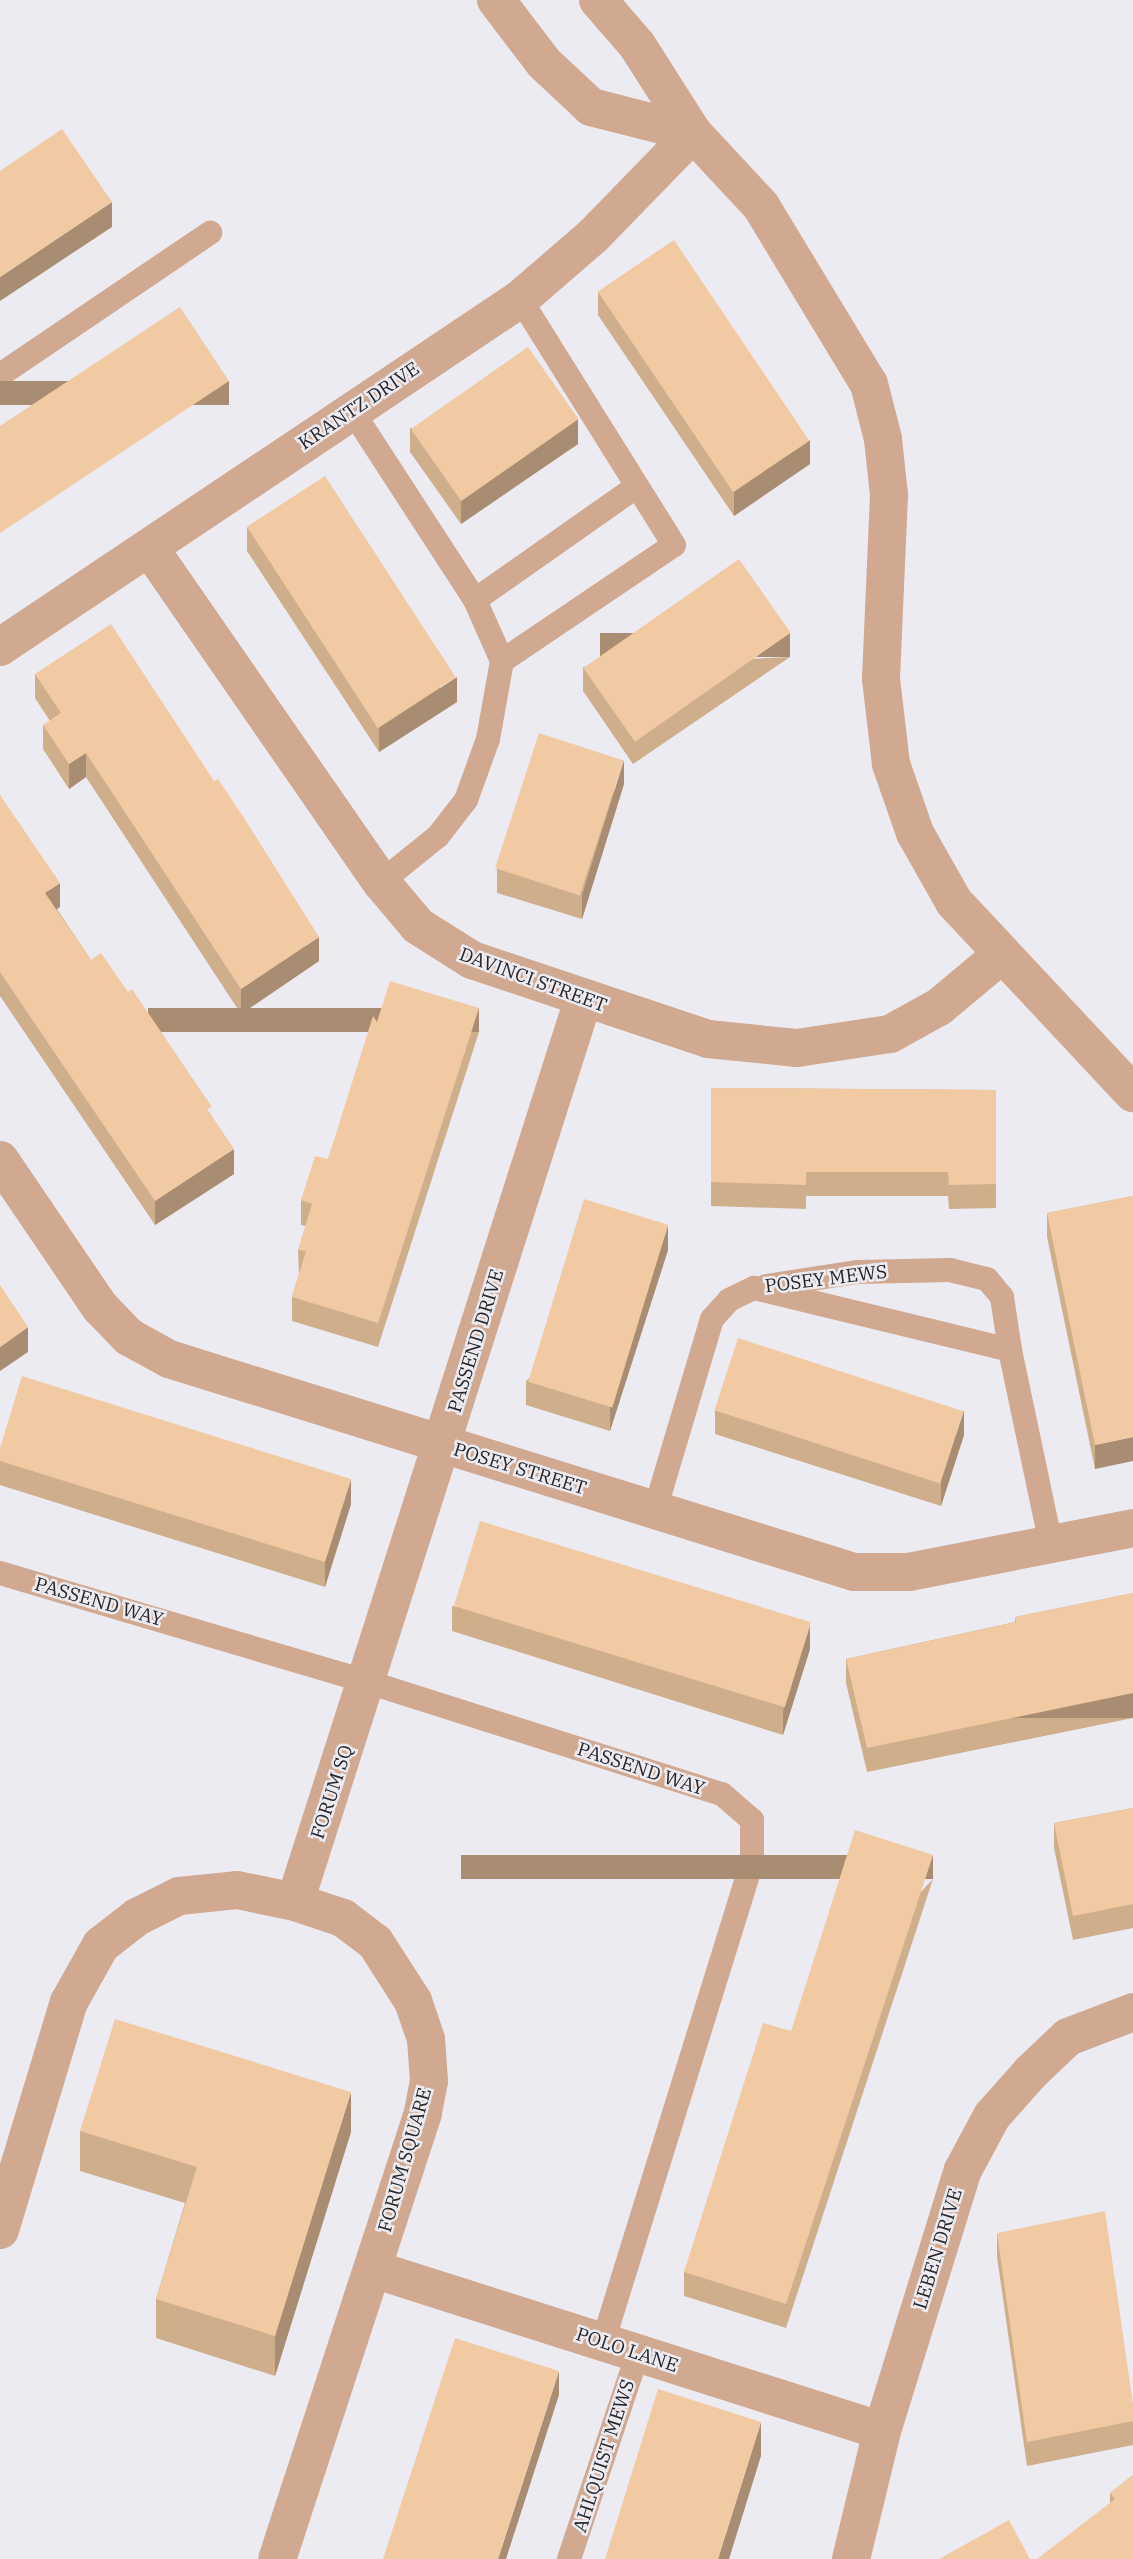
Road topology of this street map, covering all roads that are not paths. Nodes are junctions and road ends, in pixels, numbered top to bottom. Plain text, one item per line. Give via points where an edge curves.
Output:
1 (496, 0) edge
2 (598, 0) edge
3 (693, 133) junction
4 (210, 233) dead end
5 (520, 299) junction
6 (0, 375) edge
7 (351, 409) junction
8 (636, 487) junction
9 (151, 550) junction
10 (475, 600) junction
11 (0, 648) edge
12 (502, 661) junction
13 (381, 882) junction
14 (1000, 956) junction
15 (583, 1000) junction
16 (1133, 1093) edge
17 (0, 1160) edge
18 (754, 1288) junction
19 (1010, 1350) junction
20 (444, 1446) junction
21 (655, 1510) junction
22 (1133, 1528) edge
23 (1051, 1544) junction
24 (0, 1573) edge
25 (368, 1682) junction
26 (295, 1902) junction
27 (1132, 2016) edge
28 (12, 2149) edge
29 (0, 2230) edge
30 (373, 2269) junction
31 (621, 2348) junction
32 (882, 2431) junction
33 (277, 2559) edge
34 (569, 2559) edge
35 (851, 2559) edge

1 - 3 street via 544,63 591,107
2 - 3 street via 637,45
3 - 5 street, KRANTZ DRIVE via 593,236
3 - 14 street via 761,206 869,384 883,439 889,495 881,679 891,764 915,832 954,902
4 - 6 lane
5 - 7 street, KRANTZ DRIVE
5 - 8 lane
7 - 9 street, KRANTZ DRIVE
7 - 10 lane
8 - 10 lane
8 - 12 lane via 674,545
9 - 11 street, KRANTZ DRIVE
9 - 13 street, DAVINCI STREET
10 - 12 lane
12 - 13 lane via 488,739 466,800 438,836
13 - 15 street, DAVINCI STREET via 418,926 440,944
14 - 15 street, DAVINCI STREET via 939,1007 890,1034 797,1048 708,1039
14 - 16 street
15 - 20 street, PASSEND DRIVE
17 - 20 street, POSEY STREET via 100,1307 129,1337 169,1359
18 - 19 lane, POSEY MEWS
18 - 19 lane, POSEY MEWS via 858,1272 950,1270 987,1279 1002,1297
18 - 21 lane, POSEY MEWS via 729,1300 712,1319
19 - 23 lane, POSEY MEWS
20 - 21 street, POSEY STREET
20 - 25 street, PASSEND DRIVE
21 - 23 street, POSEY STREET via 854,1572 909,1572
22 - 23 street, POSEY STREET
24 - 25 lane, PASSEND WAY
25 - 26 street, FORUM SQ
25 - 31 lane, PASSEND WAY via 722,1794 752,1819 752,1862
26 - 28 street, FORUM SQUARE via 237,1890 179,1896 137,1917 101,1945 69,2002
26 - 30 street, FORUM SQUARE via 344,1918 374,1942 413,2001 426,2039 429,2081 423,2113
27 - 32 street, LEBEN DRIVE via 1069,2037 992,2116 963,2170
28 - 29 street, FORUM SQUARE
30 - 31 street, POLO LANE
30 - 33 street, FORUM SQUARE
31 - 32 street, POLO LANE
31 - 34 lane, AHLQUIST MEWS
32 - 35 street, LEBEN DRIVE

